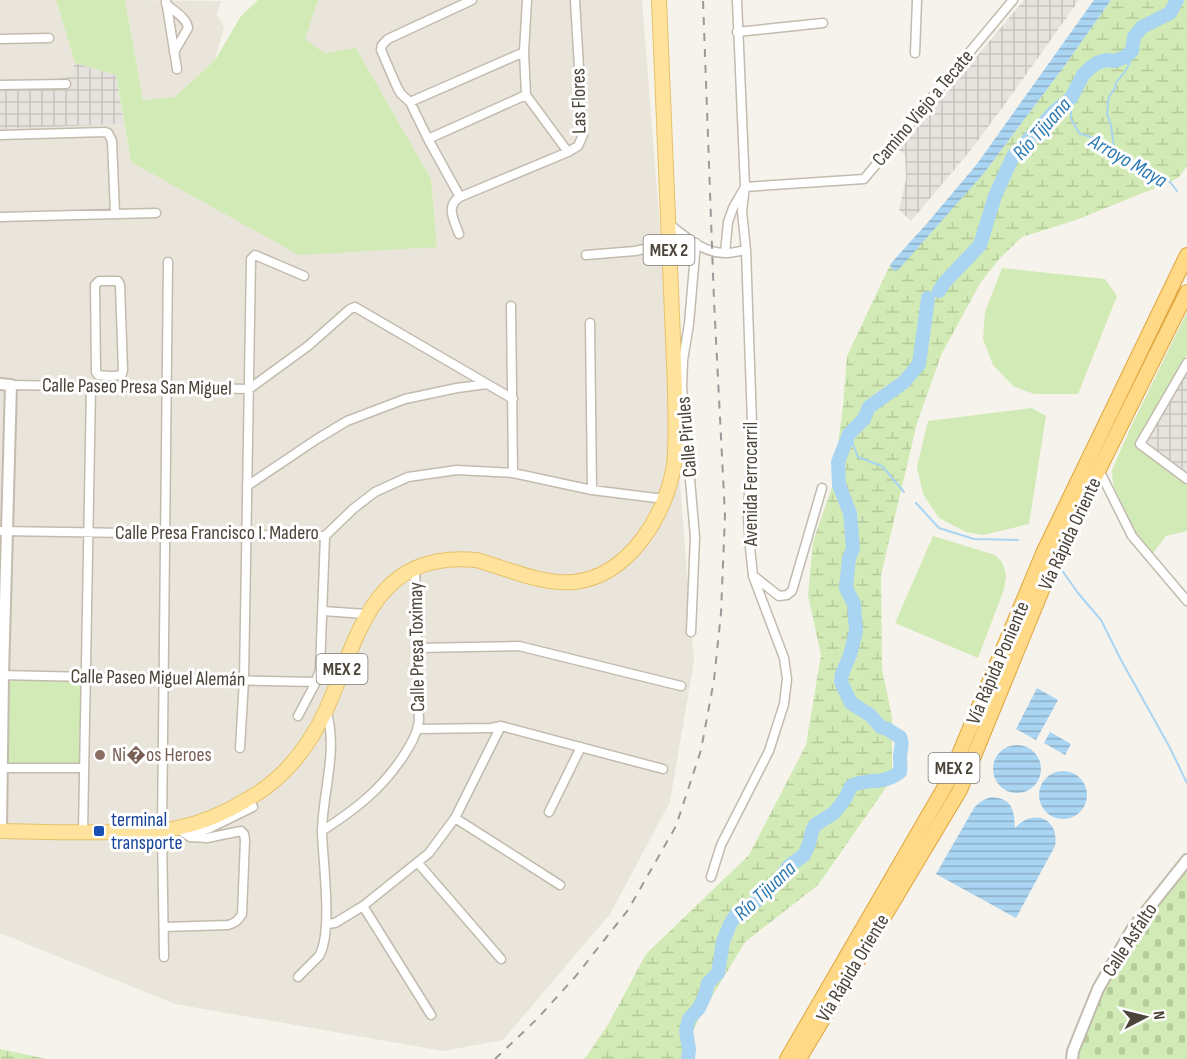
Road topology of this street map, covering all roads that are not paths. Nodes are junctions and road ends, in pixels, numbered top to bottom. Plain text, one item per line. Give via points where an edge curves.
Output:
1 (472, 0) edge
2 (527, 0) edge
3 (575, 0) edge
4 (659, 0) edge
5 (736, 0) edge
6 (916, 0) edge
7 (1013, 0) edge
8 (166, 2) edge
9 (823, 23) dead end
10 (737, 32) junction
11 (50, 38) dead end
12 (0, 39) edge
13 (174, 52) junction
14 (524, 52) junction
15 (915, 53) dead end
16 (177, 69) dead end
17 (66, 84) dead end
18 (0, 85) edge
19 (526, 94) junction
20 (410, 102) junction
21 (0, 135) edge
22 (428, 139) junction
23 (568, 152) junction
24 (745, 187) junction
25 (460, 196) junction
26 (115, 213) junction
27 (156, 213) dead end
28 (0, 217) edge
29 (669, 224) junction
30 (459, 234) dead end
31 (696, 243) junction
32 (669, 244) junction
33 (746, 250) junction
34 (725, 253) junction
35 (586, 255) dead end
36 (1187, 255) edge
37 (168, 262) dead end
38 (304, 276) dead end
39 (1187, 292) edge
40 (511, 306) dead end
41 (590, 323) dead end
42 (1187, 363) edge
43 (109, 375) junction
44 (488, 384) junction
45 (5, 385) edge
46 (91, 387) junction
47 (109, 387) junction
48 (166, 387) junction
49 (679, 387) junction
50 (249, 389) junction
51 (513, 399) junction
52 (1099, 470) junction
53 (513, 473) junction
54 (1187, 479) edge
55 (247, 486) junction
56 (822, 488) dead end
57 (592, 490) junction
58 (664, 499) junction
59 (3, 531) edge
60 (88, 532) junction
61 (165, 534) junction
62 (247, 535) junction
63 (325, 536) junction
64 (415, 568) junction
65 (753, 576) junction
66 (1187, 601) edge
67 (323, 611) junction
68 (366, 614) junction
69 (691, 632) dead end
70 (417, 648) junction
71 (1, 675) edge
72 (86, 677) junction
73 (163, 679) junction
74 (244, 680) junction
75 (316, 682) junction
76 (681, 686) dead end
77 (326, 709) junction
78 (298, 716) dead end
79 (501, 726) junction
80 (417, 729) junction
81 (581, 747) junction
82 (240, 748) dead end
83 (1, 768) edge
84 (84, 768) junction
85 (663, 769) dead end
86 (549, 812) dead end
87 (455, 818) junction
88 (1, 831) edge
89 (162, 831) junction
90 (322, 831) junction
91 (83, 832) junction
92 (182, 832) junction
93 (1187, 860) edge
94 (418, 863) junction
95 (711, 877) dead end
96 (560, 885) dead end
97 (363, 906) junction
98 (327, 924) junction
99 (164, 927) junction
100 (164, 957) dead end
101 (501, 959) dead end
102 (298, 977) dead end
103 (431, 1015) dead end
104 (787, 1059) edge
105 (799, 1059) edge
106 (1072, 1059) edge

1 - 20 street via 382,45 397,87
2 - 14 street
3 - 23 street, Las Flores via 583,135 578,146
4 - 29 main road, MEX 2
5 - 10 street, Avenida Ferrocarril
6 - 15 street
7 - 24 street, Camino Viejo a Tecate via 864,179
8 - 13 street
8 - 13 street via 188,25
9 - 10 street
10 - 24 street, Avenida Ferrocarril
11 - 12 street
13 - 16 street
14 - 19 street
14 - 20 street
17 - 18 street
19 - 22 street
19 - 23 street
20 - 22 street
21 - 26 street via 108,133 112,141
22 - 25 street
23 - 25 street, Las Flores
24 - 33 street, Avenida Ferrocarril via 742,211
24 - 34 street via 728,222
25 - 30 street via 452,206
26 - 27 street
26 - 28 street
29 - 31 street
29 - 32 main road, MEX 2
31 - 34 street via 712,252
31 - 49 street, Calle Pirules
32 - 35 street
32 - 49 main road, MEX 2
33 - 34 street
33 - 65 street, Avenida Ferrocarril via 752,423 748,516
36 - 104 highway, Vía Rápida Poniente / MEX 2 via 1044,551 947,783
37 - 48 street
38 - 50 street via 255,255 251,259
39 - 52 highway, Vía Rápida Oriente / MEX 2
40 - 51 street
41 - 57 street
42 - 54 street via 1140,444
43 - 43 street via 120,375 123,370 120,283 99,281 95,285 95,367 98,375
43 - 47 street
44 - 50 street, Calle Paseo Presa San Miguel via 355,307
44 - 51 street
44 - 55 street via 405,399 347,421
45 - 46 street, Calle Paseo Presa San Miguel
45 - 59 street
46 - 47 street, Calle Paseo Presa San Miguel
46 - 60 street
47 - 48 street, Calle Paseo Presa San Miguel
48 - 50 street, Calle Paseo Presa San Miguel
48 - 61 street
49 - 58 main road, MEX 2 via 675,451
49 - 69 street, Calle Pirules via 695,537
50 - 55 street
51 - 53 street
52 - 66 street via 1132,536
52 - 105 highway, Vía Rápida Oriente / MEX 2 via 1056,556 960,790
53 - 57 street, Calle Presa Francisco I. Madero
53 - 63 street, Calle Presa Francisco I. Madero via 457,470 408,477 375,492
55 - 62 street
56 - 65 street via 792,591 779,596
57 - 58 street, Calle Presa Francisco I. Madero
58 - 64 main road, MEX 2 via 633,549 594,578 552,581 466,559
59 - 60 street, Calle Presa Francisco I. Madero
59 - 71 street
60 - 61 street, Calle Presa Francisco I. Madero
60 - 72 street
61 - 62 street, Calle Presa Francisco I. Madero
61 - 73 street
62 - 63 street, Calle Presa Francisco I. Madero
62 - 74 street
63 - 67 street
64 - 68 main road, MEX 2 via 388,587
64 - 70 street, Calle Presa Toximay
65 - 95 street, Avenida Ferrocarril via 784,658 784,704 770,751 721,844
67 - 68 street
67 - 75 street
68 - 77 main road, MEX 2
70 - 76 street via 519,645
70 - 80 street, Calle Presa Toximay
71 - 72 street, Calle Paseo Miguel Alemán
71 - 83 street
72 - 73 street, Calle Paseo Miguel Alemán
72 - 84 street
73 - 74 street, Calle Paseo Miguel Alemán
73 - 89 street
74 - 75 street, Calle Paseo Miguel Alemán
74 - 82 street
75 - 78 street
77 - 90 street via 332,740
77 - 92 main road, MEX 2 via 308,743 267,787
79 - 80 street
79 - 81 street
79 - 87 street
80 - 90 street, Calle Presa Toximay via 380,787
81 - 85 street
81 - 86 street
83 - 84 street
83 - 88 street
84 - 91 street
87 - 94 street
87 - 96 street
88 - 91 main road, MEX 2
89 - 91 main road, MEX 2
89 - 92 main road, MEX 2
89 - 99 street
90 - 98 street
92 - 99 street via 207,838 241,831 244,834 242,915 228,925
93 - 106 street, Calle Asfalto via 1133,928 1098,988
94 - 97 street
94 - 101 street
97 - 98 street
97 - 103 street
98 - 102 street via 320,957
99 - 100 street

